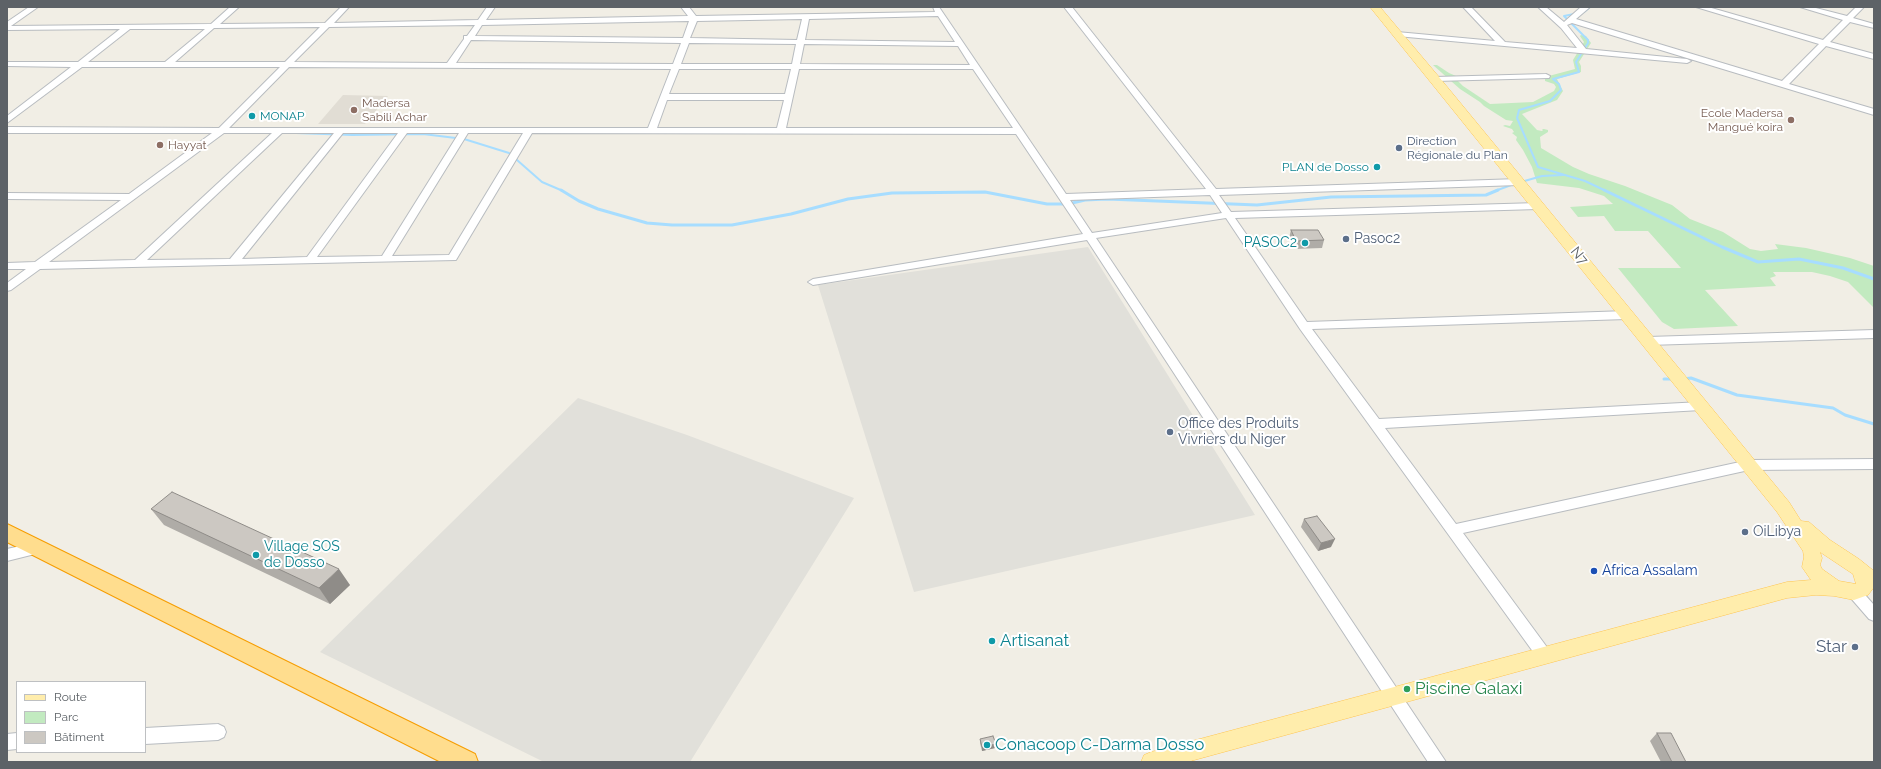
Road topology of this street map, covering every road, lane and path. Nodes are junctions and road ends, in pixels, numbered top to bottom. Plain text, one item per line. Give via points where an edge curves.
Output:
1 (34, 7) edge
2 (235, 7) edge
3 (345, 7) edge
4 (491, 7) edge
5 (685, 7) edge
6 (1068, 7) edge
7 (1375, 7) edge
8 (1467, 7) edge
9 (1542, 7) edge
10 (1586, 7) edge
11 (1700, 7) edge
12 (1804, 7) edge
13 (1860, 7) edge
14 (938, 11) edge
15 (806, 17) junction
16 (694, 18) junction
17 (1848, 19) junction
18 (1571, 20) junction
19 (479, 22) junction
20 (327, 25) junction
21 (7, 26) edge
22 (212, 26) junction
23 (1564, 26) junction
24 (1874, 26) edge
25 (128, 27) junction
26 (1397, 34) junction
27 (467, 38) junction
28 (686, 41) junction
29 (800, 42) junction
30 (1824, 43) junction
31 (961, 44) junction
32 (1503, 44) junction
33 (1583, 51) junction
34 (1874, 57) edge
35 (79, 63) junction
36 (1712, 63) junction
37 (7, 64) edge
38 (168, 64) junction
39 (288, 64) junction
40 (450, 65) junction
41 (677, 66) junction
42 (795, 66) junction
43 (976, 67) junction
44 (1546, 76) dead end
45 (1435, 79) junction
46 (1783, 84) junction
47 (665, 97) junction
48 (788, 97) junction
49 (1874, 112) edge
50 (7, 120) edge
51 (7, 130) edge
52 (222, 130) junction
53 (279, 131) junction
54 (340, 131) junction
55 (404, 131) junction
56 (465, 131) junction
57 (529, 131) junction
58 (651, 131) junction
59 (781, 131) junction
60 (1020, 131) junction
61 (1519, 182) junction
62 (1212, 191) junction
63 (7, 196) edge
64 (131, 197) junction
65 (1063, 197) junction
66 (1538, 206) junction
67 (1228, 215) junction
68 (1090, 236) junction
69 (386, 259) junction
70 (310, 260) junction
71 (234, 261) junction
72 (138, 263) junction
73 (38, 265) junction
74 (7, 266) edge
75 (813, 282) dead end
76 (7, 288) edge
77 (1627, 315) junction
78 (1304, 326) junction
79 (1874, 334) edge
80 (1648, 341) junction
81 (1701, 406) junction
82 (1376, 424) junction
83 (1874, 464) edge
84 (1749, 465) junction
85 (1782, 507) junction
86 (1454, 530) junction
87 (7, 532) edge
88 (38, 548) junction
89 (7, 555) edge
90 (1842, 558) junction
91 (1812, 562) junction
92 (1865, 586) edge
93 (1834, 588) junction
94 (1787, 590) junction
95 (1874, 615) edge
96 (1544, 655) junction
97 (1395, 695) junction
98 (218, 732) dead end
99 (146, 736) edge
100 (466, 762) edge
101 (1151, 762) edge
102 (1438, 762) edge

1 - 21 street
2 - 22 street
3 - 20 street
4 - 19 street
5 - 16 street
6 - 62 street
7 - 26 main road, N7
8 - 32 street
9 - 23 street
10 - 18 street
11 - 30 street
12 - 17 street
13 - 17 street
14 - 15 street
14 - 31 street
15 - 16 street
15 - 29 street
16 - 19 street
16 - 28 street
17 - 24 street
17 - 30 street
18 - 23 street
18 - 36 street
19 - 20 street
19 - 27 street
20 - 22 street
20 - 39 street
21 - 25 street
22 - 25 street
22 - 38 street
23 - 33 street
25 - 35 street
26 - 32 street
26 - 45 main road, N7
27 - 28 street
27 - 40 street
28 - 29 street
28 - 41 street
29 - 31 street
29 - 42 street
30 - 34 street
30 - 46 street
31 - 43 street
32 - 33 street
33 - 36 street
35 - 37 street
35 - 38 street
35 - 50 street
36 - 46 street
38 - 39 street
39 - 40 street
39 - 52 street
40 - 41 street
41 - 42 street
41 - 47 street
42 - 43 street
42 - 48 street
43 - 60 street
44 - 45 street
45 - 61 main road, N7
46 - 49 street
47 - 48 street
47 - 58 street
48 - 59 street
51 - 52 street
52 - 53 street
52 - 64 street
53 - 54 street
53 - 72 street
54 - 55 street
54 - 71 street
55 - 56 street
55 - 70 street
56 - 57 street
56 - 69 street
57 - 58 street
57 - 69 street via 452,258
58 - 59 street
59 - 60 street
60 - 65 street
61 - 62 street
61 - 66 main road, N7
62 - 65 street
62 - 67 street
63 - 64 street
64 - 73 street
65 - 68 street
66 - 67 street
66 - 77 main road, N7
67 - 68 street
67 - 78 street
68 - 75 street
68 - 97 street
69 - 70 street
70 - 71 street
71 - 72 street
72 - 73 street
73 - 74 street
73 - 76 street
77 - 78 street
77 - 80 main road, N7
78 - 82 street
79 - 80 street
80 - 81 main road, N7
81 - 82 street
81 - 84 main road, N7
82 - 86 street
83 - 84 street
84 - 85 main road, N7
84 - 86 street
85 - 90 main road via 1813,536
85 - 91 main road via 1808,544
86 - 96 street
87 - 88 highway
88 - 89 street
88 - 100 highway
90 - 91 main road via 1822,554
90 - 92 main road
91 - 93 main road via 1816,574
91 - 94 main road via 1806,577
92 - 93 main road
92 - 95 street
93 - 94 main road
94 - 96 main road
96 - 97 main road
97 - 101 main road
97 - 102 street
98 - 99 street

